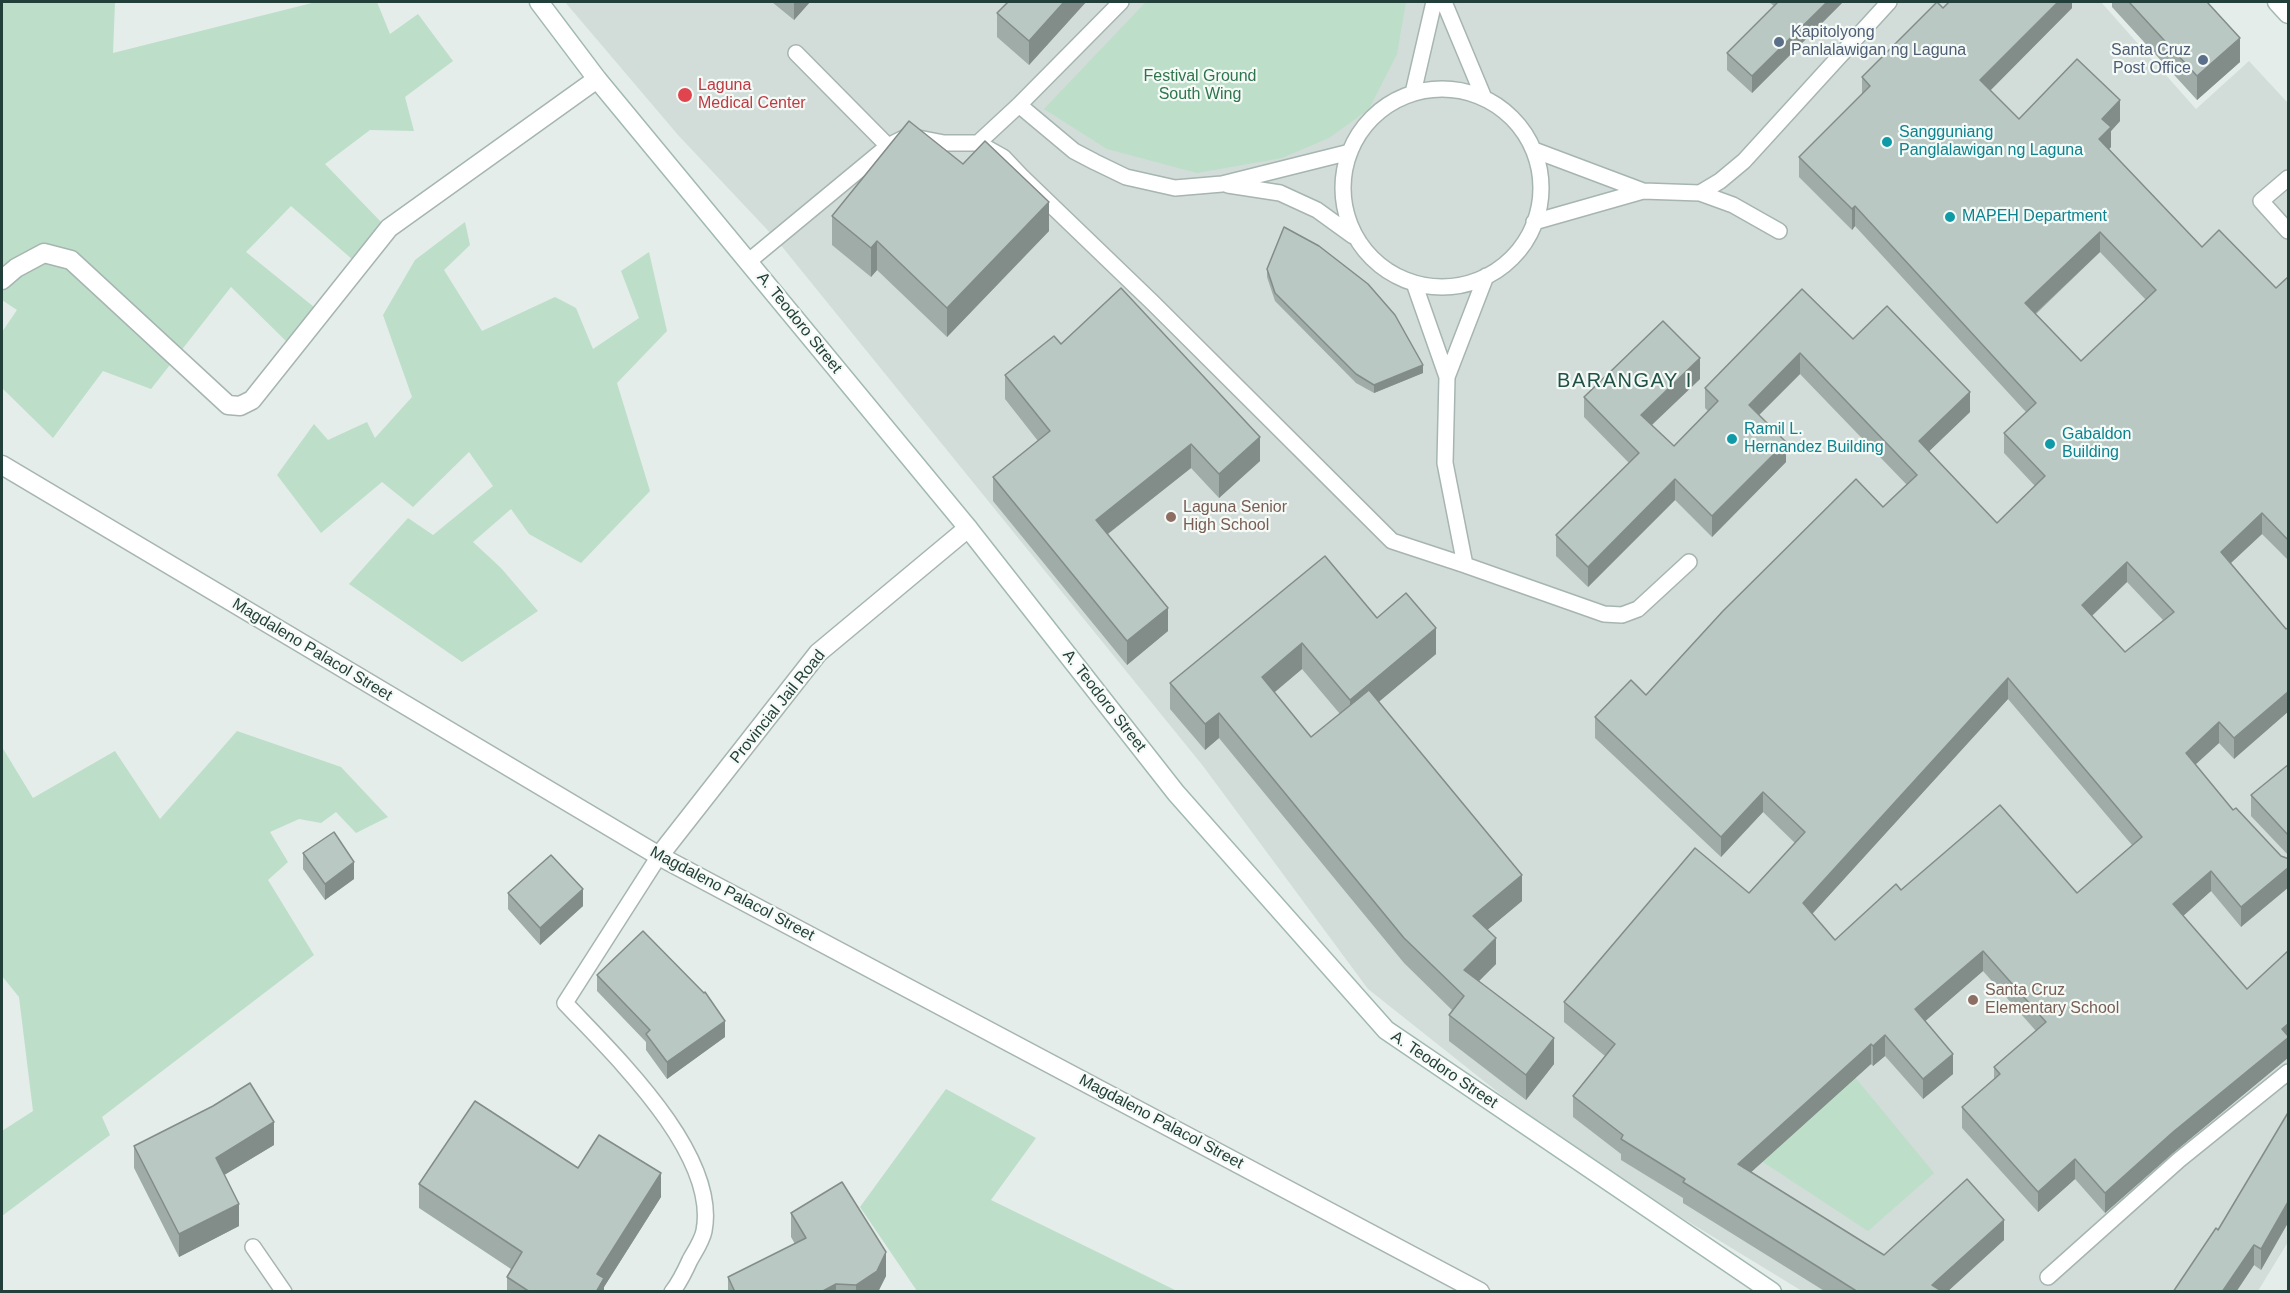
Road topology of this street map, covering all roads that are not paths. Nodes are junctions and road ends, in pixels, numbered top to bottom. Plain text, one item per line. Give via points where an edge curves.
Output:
1 (539, 2) edge
2 (1121, 2) edge
3 (1434, 2) edge
4 (1444, 2) edge
5 (1889, 2) edge
6 (2277, 2) edge
7 (2289, 14) edge
8 (796, 53) dead end
9 (597, 79) junction
10 (1413, 93) junction
11 (1484, 98) junction
12 (1019, 105) junction
13 (978, 143) junction
14 (888, 147) junction
15 (1534, 150) junction
16 (1350, 152) junction
17 (2289, 178) edge
18 (1222, 184) junction
19 (1643, 191) junction
20 (1700, 193) junction
21 (1534, 222) junction
22 (1779, 231) dead end
23 (2289, 231) edge
24 (1356, 238) junction
25 (749, 261) junction
26 (1486, 276) junction
27 (2, 280) edge
28 (1414, 283) junction
29 (1446, 377) junction
30 (2, 465) edge
31 (968, 528) junction
32 (1689, 562) dead end
33 (1465, 565) junction
34 (659, 856) junction
35 (2289, 1072) edge
36 (253, 1247) dead end
37 (2048, 1277) dead end
38 (284, 1292) edge
39 (672, 1292) edge
40 (1480, 1292) edge
41 (1772, 1292) edge

1 - 9 street, A. Teodoro Street
2 - 12 lane
3 - 10 lane
4 - 11 lane
5 - 20 lane via 1744,161
6 - 7 street
8 - 14 lane
9 - 25 street, A. Teodoro Street
9 - 27 street via 389,228 252,400 240,406 228,405 71,260 44,253
10 - 11 lane via 1449,89
10 - 16 lane via 1381,110 1357,136
11 - 15 lane via 1514,120
12 - 13 lane
12 - 18 lane via 1074,151 1126,177 1175,188
13 - 14 lane via 944,143 908,136
13 - 33 lane via 1003,157 1392,541
14 - 25 lane
15 - 19 lane
15 - 21 lane via 1541,186
16 - 18 lane
16 - 24 lane via 1344,169 1344,205
17 - 23 lane via 2261,201
18 - 24 lane via 1280,193 1317,210
19 - 20 lane
19 - 21 lane
20 - 22 lane via 1733,205
21 - 26 lane via 1516,254
24 - 28 lane via 1381,266
25 - 31 street, A. Teodoro Street
26 - 28 lane via 1451,286
26 - 29 lane
28 - 29 lane
29 - 33 lane via 1445,463
30 - 34 street, Magdaleno Palacol Street
31 - 34 street, Provincial Jail Road via 818,653
31 - 41 street, A. Teodoro Street via 1176,793 1386,1030
32 - 33 lane via 1638,609 1622,615 1604,614
34 - 39 lane via 565,1003 636,1078 690,1153 704,1192 704,1232
34 - 40 street, Magdaleno Palacol Street
35 - 37 lane via 2180,1160
36 - 38 lane

